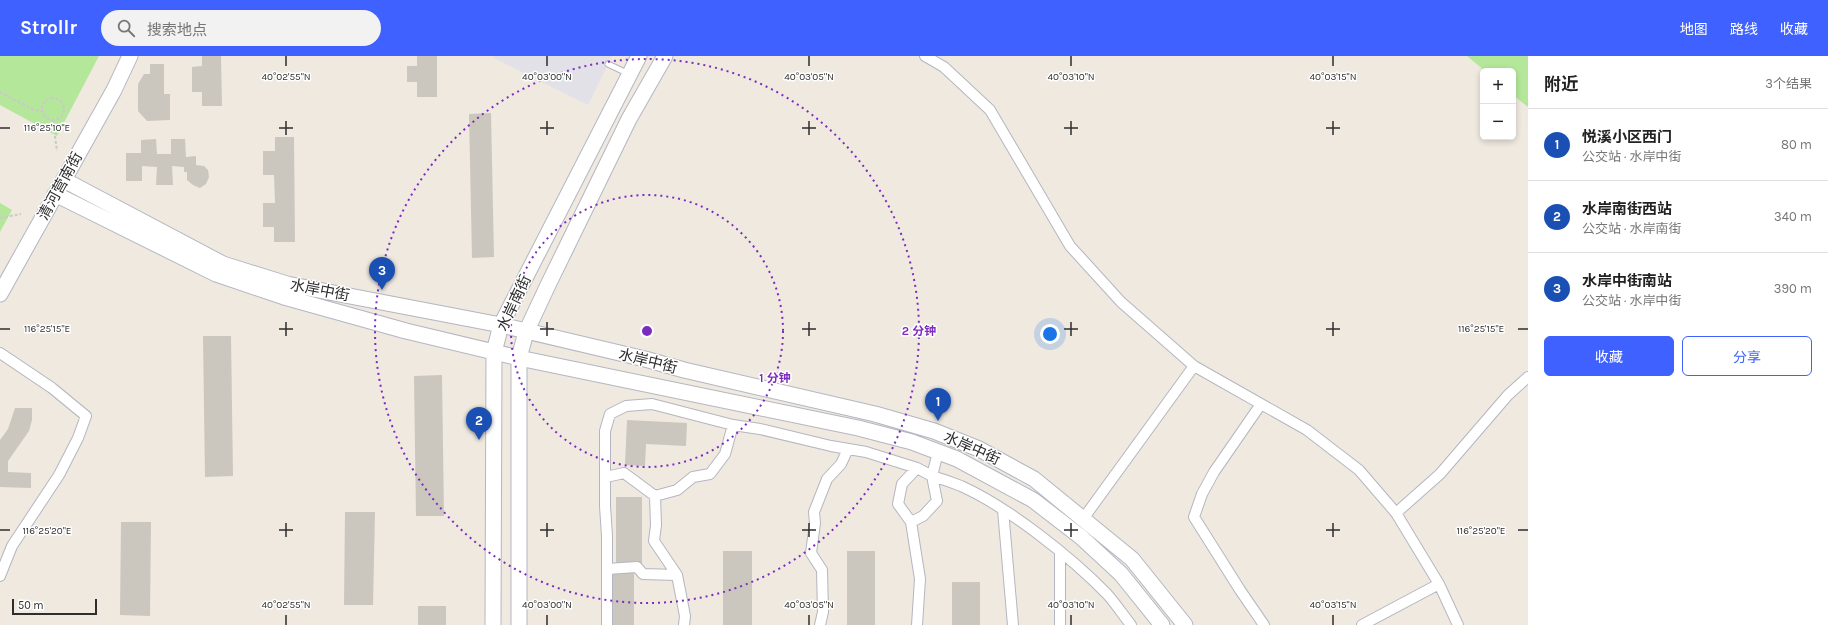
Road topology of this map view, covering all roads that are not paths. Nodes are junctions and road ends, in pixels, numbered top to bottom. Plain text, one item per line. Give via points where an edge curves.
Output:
1 (130, 56) edge
2 (639, 56) edge
3 (665, 56) edge
4 (925, 56) edge
5 (608, 64) dead end
6 (630, 75) junction
7 (64, 180) junction
8 (55, 194) junction
9 (0, 294) edge
10 (501, 325) junction
11 (526, 332) junction
12 (494, 352) junction
13 (0, 353) edge
14 (519, 358) junction
15 (1194, 366) junction
16 (1528, 377) edge
17 (1261, 404) junction
18 (733, 425) junction
19 (848, 449) junction
20 (938, 452) junction
21 (917, 468) junction
22 (932, 476) junction
23 (606, 477) junction
24 (655, 496) junction
25 (1003, 510) junction
26 (1396, 513) junction
27 (1083, 518) junction
28 (911, 522) junction
29 (1060, 552) junction
30 (607, 569) junction
31 (677, 575) junction
32 (0, 576) edge
33 (1439, 584) junction
34 (493, 625) edge
35 (519, 625) edge
36 (607, 625) edge
37 (684, 625) edge
38 (820, 625) edge
39 (917, 625) edge
40 (1013, 625) edge
41 (1060, 625) edge
42 (1131, 625) edge
43 (1162, 625) edge
44 (1185, 625) edge
45 (1264, 625) edge
46 (1362, 625) edge
47 (1458, 625) edge

1 - 7 street, 清河营南街
2 - 6 street, 水岸南街
3 - 11 street, 水岸南街 via 629,119
4 - 15 street via 944,66 990,110 1070,246 1121,302
5 - 6 lane
6 - 10 street, 水岸南街
7 - 8 street, 清河营南街
7 - 10 street, 水岸中街 via 223,264 255,275 287,284
8 - 9 street, 清河营南街
8 - 12 street, 水岸中街 via 216,274 252,287 406,331
10 - 11 street, 水岸中街
10 - 12 street, 水岸南街
11 - 14 street, 水岸南街
11 - 27 street, 水岸中街 via 875,414 934,431 979,449 1034,479
12 - 14 street, 水岸中街
12 - 34 street, 水岸南街
13 - 32 street via 52,388 86,416 59,475 12,546
14 - 20 street, 水岸中街 via 858,428 912,442
14 - 35 street, 水岸南街
15 - 17 street
15 - 27 street
16 - 26 street via 1508,395 1440,474
17 - 26 street via 1307,430 1359,470
17 - 45 street via 1214,472 1202,494 1194,517
18 - 19 street
18 - 23 street via 652,404 626,406 610,414 605,431
18 - 24 street via 725,454 710,474 693,477 677,490
19 - 21 street
19 - 38 street via 841,464 827,479 814,512 811,553 822,570 823,612
20 - 22 street
20 - 43 street, 水岸中街 via 957,459 1033,500 1081,537 1121,574
21 - 22 street
21 - 28 street via 902,484 898,504
22 - 25 street via 961,486
22 - 28 street via 937,501 923,516
23 - 24 street via 624,473
23 - 30 street
24 - 31 street via 654,541
25 - 29 street
25 - 40 street
26 - 33 street
27 - 44 street, 水岸中街 via 1132,558
28 - 39 street via 920,578
29 - 41 street
29 - 42 street via 1107,594
30 - 31 street via 637,567 643,574
30 - 36 street
31 - 37 street
33 - 46 street
33 - 47 street

